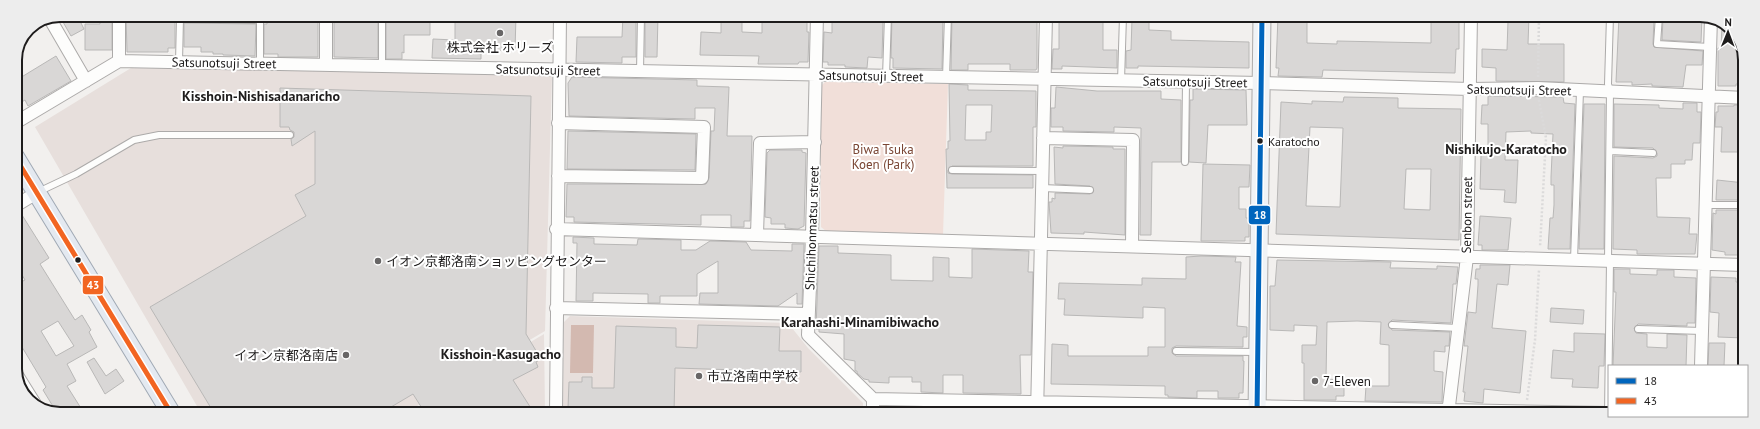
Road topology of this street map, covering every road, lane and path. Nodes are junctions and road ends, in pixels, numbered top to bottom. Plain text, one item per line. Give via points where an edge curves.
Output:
1 (119, 22) edge
2 (180, 22) edge
3 (260, 22) edge
4 (326, 22) edge
5 (382, 22) edge
6 (560, 22) edge
7 (641, 22) edge
8 (817, 22) edge
9 (888, 22) edge
10 (948, 22) edge
11 (1046, 22) edge
12 (1123, 22) edge
13 (1262, 22) edge
14 (1471, 22) edge
15 (1539, 22) edge
16 (1610, 22) edge
17 (1659, 22) edge
18 (52, 23) edge
19 (1711, 24) edge
20 (1710, 47) junction
21 (120, 61) junction
22 (179, 62) junction
23 (260, 63) junction
24 (326, 65) junction
25 (382, 66) junction
26 (560, 70) junction
27 (640, 72) junction
28 (816, 75) junction
29 (886, 77) junction
30 (946, 78) junction
31 (1046, 80) junction
32 (86, 81) junction
33 (1121, 81) junction
34 (1186, 82) junction
35 (1260, 83) junction
36 (1538, 88) junction
37 (1470, 89) junction
38 (1580, 91) junction
39 (1610, 91) junction
40 (1710, 96) junction
41 (1738, 98) edge
42 (22, 120) edge
43 (558, 123) junction
44 (290, 135) dead end
45 (1044, 138) junction
46 (815, 142) junction
47 (1610, 151) junction
48 (1653, 153) dead end
49 (1185, 162) dead end
50 (22, 168) edge
51 (952, 170) dead end
52 (1042, 172) junction
53 (558, 176) junction
54 (1042, 188) junction
55 (1090, 190) dead end
56 (38, 192) junction
57 (22, 202) edge
58 (1705, 205) junction
59 (1738, 206) edge
60 (556, 229) junction
61 (757, 234) junction
62 (812, 236) junction
63 (1041, 243) junction
64 (1132, 246) junction
65 (1259, 249) junction
66 (1467, 257) junction
67 (1539, 259) junction
68 (1574, 260) junction
69 (1609, 261) junction
70 (1704, 264) junction
71 (1738, 265) edge
72 (556, 308) junction
73 (808, 314) junction
74 (1392, 325) dead end
75 (1460, 328) junction
76 (1638, 329) dead end
77 (1702, 331) junction
78 (1176, 351) dead end
79 (1257, 352) junction
80 (1608, 365) edge
81 (1701, 365) edge
82 (873, 399) junction
83 (926, 400) junction
84 (1037, 401) junction
85 (167, 407) edge
86 (556, 407) edge
87 (873, 407) edge
88 (926, 407) edge
89 (1037, 407) edge
90 (1152, 407) edge
91 (1257, 407) edge
92 (1449, 407) edge
93 (1527, 407) edge

1 - 21 street
2 - 22 lane
3 - 23 lane
4 - 24 street
5 - 25 lane
6 - 26 street
7 - 27 lane
8 - 28 street, Shichihonmatsu street
9 - 29 lane
10 - 30 lane
11 - 31 street
12 - 33 lane
13 - 35 street
14 - 37 street, Senbon street
15 - 36 path
16 - 39 lane
17 - 20 lane via 1658,44
18 - 32 street
19 - 20 street
20 - 40 street
21 - 22 street, Satsunotsuji Street
21 - 32 street
22 - 23 street, Satsunotsuji Street
23 - 24 street, Satsunotsuji Street
24 - 25 street, Satsunotsuji Street
25 - 26 street, Satsunotsuji Street
26 - 27 street, Satsunotsuji Street
26 - 43 street
27 - 28 street, Satsunotsuji Street
28 - 29 street, Satsunotsuji Street
28 - 46 street, Shichihonmatsu street
29 - 30 street, Satsunotsuji Street
30 - 31 street, Satsunotsuji Street
31 - 33 street, Satsunotsuji Street
31 - 45 street
32 - 42 street
33 - 34 street, Satsunotsuji Street
34 - 35 street, Satsunotsuji Street
34 - 49 lane
35 - 37 street, Satsunotsuji Street
35 - 65 street
36 - 37 street, Satsunotsuji Street
36 - 38 street, Satsunotsuji Street
36 - 67 path via 1546,138
37 - 66 street, Senbon street
38 - 39 street, Satsunotsuji Street
38 - 68 lane
39 - 40 street, Satsunotsuji Street
39 - 47 lane
40 - 41 street, Satsunotsuji Street
40 - 58 street
43 - 53 street
43 - 53 street via 704,127 702,178
44 - 56 lane via 158,135 134,140 76,174
45 - 52 street
45 - 64 street via 1133,140
46 - 61 street via 760,143
46 - 62 street, Shichihonmatsu street
47 - 48 lane
47 - 69 lane
50 - 56 main road
51 - 52 lane
52 - 54 street
53 - 60 street
54 - 55 lane
54 - 63 street
56 - 57 street
56 - 85 main road
58 - 59 lane
58 - 70 street
60 - 61 street
60 - 72 street
61 - 62 street
62 - 63 street
62 - 73 street, Shichihonmatsu street
63 - 64 street
63 - 84 street
64 - 65 street
65 - 66 street
65 - 79 street
66 - 67 street
66 - 75 street, Senbon street
67 - 68 street
67 - 93 path via 1535,340
68 - 69 street
69 - 70 street
69 - 80 lane
70 - 71 street
70 - 77 street
72 - 73 street
72 - 86 street
73 - 82 street, Shichihonmatsu street via 808,335
74 - 75 lane
75 - 92 street, Senbon street
76 - 77 lane
77 - 81 street
78 - 79 lane
79 - 91 street
82 - 83 street
82 - 87 street
83 - 84 street
83 - 88 lane
84 - 89 street
84 - 90 street

